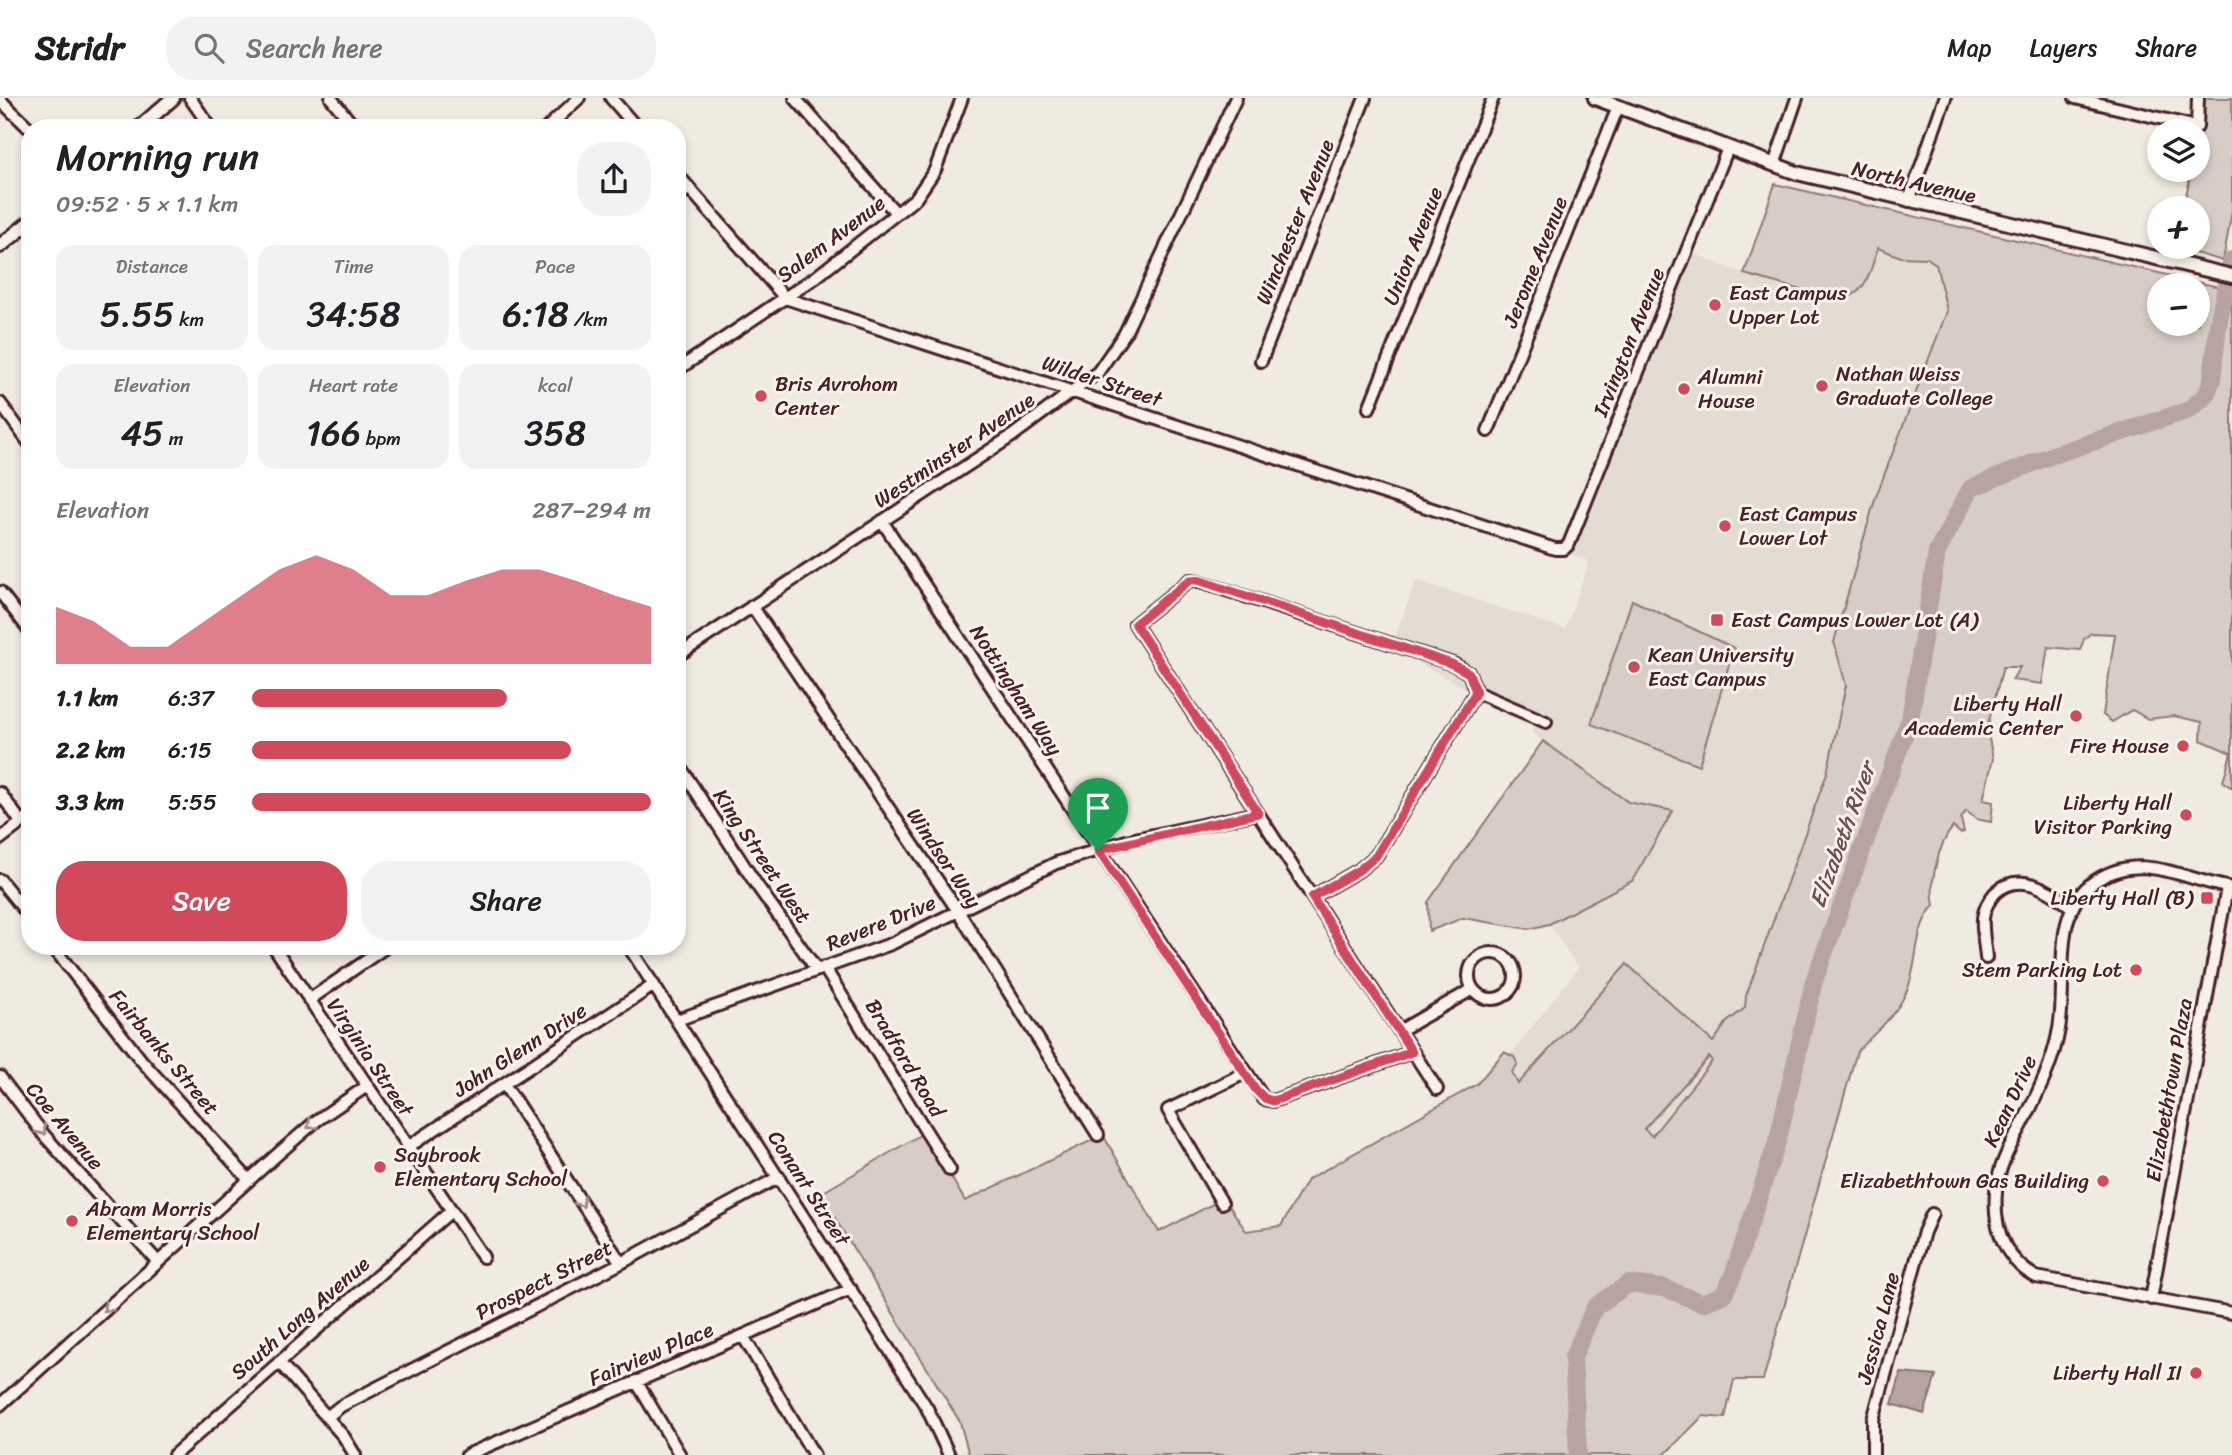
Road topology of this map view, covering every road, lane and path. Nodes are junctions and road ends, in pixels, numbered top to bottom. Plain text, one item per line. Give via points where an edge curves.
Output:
1 (173, 98) edge
2 (190, 98) edge
3 (331, 98) edge
4 (579, 98) edge
5 (611, 98) edge
6 (795, 98) edge
7 (962, 98) edge
8 (1236, 98) edge
9 (1365, 98) edge
10 (1493, 98) edge
11 (1595, 98) edge
12 (1797, 98) edge
13 (1945, 98) edge
14 (2075, 98) edge
15 (2198, 98) edge
16 (0, 100) edge
17 (1618, 107) junction
18 (149, 119) edge
19 (205, 119) edge
20 (348, 119) edge
21 (557, 119) edge
22 (628, 119) edge
23 (21, 120) edge
24 (1728, 148) junction
25 (1774, 165) junction
26 (686, 184) edge
27 (689, 188) junction
28 (686, 190) edge
29 (1909, 201) junction
30 (896, 213) junction
31 (21, 229) edge
32 (0, 246) edge
33 (2232, 276) edge
34 (785, 298) junction
35 (1261, 360) dead end
36 (686, 364) edge
37 (1075, 392) junction
38 (0, 403) edge
39 (1369, 408) dead end
40 (1488, 431) dead end
41 (21, 432) edge
42 (882, 521) junction
43 (1564, 549) joint
44 (0, 592) edge
45 (752, 606) junction
46 (21, 619) edge
47 (686, 650) edge
48 (1476, 692) junction
49 (1546, 722) dead end
50 (686, 776) edge
51 (0, 793) edge
52 (1258, 813) junction
53 (21, 814) edge
54 (21, 823) edge
55 (0, 838) edge
56 (1098, 850) junction
57 (0, 880) edge
58 (2229, 888) edge
59 (1312, 897) junction
60 (2070, 906) junction
61 (21, 907) edge
62 (958, 912) junction
63 (59, 955) edge
64 (279, 955) edge
65 (374, 955) edge
66 (634, 955) edge
67 (1986, 958) dead end
68 (821, 969) junction
69 (654, 985) junction
70 (1473, 989) junction
71 (309, 1000) junction
72 (677, 1020) junction
73 (1399, 1031) junction
74 (1412, 1052) junction
75 (1245, 1073) junction
76 (0, 1077) edge
77 (504, 1084) junction
78 (367, 1086) junction
79 (1437, 1089) dead end
80 (1098, 1135) dead end
81 (408, 1147) junction
82 (950, 1170) dead end
83 (779, 1177) junction
84 (249, 1180) junction
85 (1222, 1203) dead end
86 (451, 1211) junction
87 (1932, 1214) dead end
88 (483, 1257) dead end
89 (158, 1262) junction
90 (621, 1263) junction
91 (851, 1289) junction
92 (2151, 1299) junction
93 (2232, 1313) edge
94 (743, 1336) junction
95 (279, 1362) junction
96 (636, 1381) junction
97 (0, 1405) edge
98 (327, 1417) junction
99 (174, 1455) edge
100 (355, 1455) edge
101 (467, 1455) edge
102 (680, 1455) edge
103 (814, 1455) edge
104 (948, 1455) edge
105 (1873, 1455) edge

1 - 18 main road
2 - 19 street
3 - 20 street
4 - 21 street
5 - 22 street
6 - 30 street
7 - 30 street, Salem Avenue via 935,170 916,198
8 - 37 street, Westminster Avenue via 1125,333 1098,372
9 - 35 street, Winchester Avenue
10 - 39 street, Union Avenue
11 - 17 main road, North Avenue
12 - 25 street
13 - 29 street
14 - 15 street via 2197,127
16 - 23 street
17 - 24 main road, North Avenue
17 - 40 street, Jerome Avenue
24 - 25 main road, North Avenue
24 - 43 street, Irvington Avenue
25 - 29 main road, North Avenue
26 - 27 street
27 - 28 street
27 - 34 street
29 - 33 main road, North Avenue
30 - 34 street, Salem Avenue
31 - 32 main road
34 - 36 street, Salem Avenue
34 - 37 street, Wilder Street
37 - 42 street, Westminster Avenue
37 - 43 street, Wilder Street
38 - 41 street
42 - 45 street, Westminster Avenue
42 - 56 street, Nottingham Way
44 - 46 street
45 - 47 street, Westminster Avenue
45 - 62 street, Windsor Way
48 - 49 street
48 - 52 street via 1469,673 1452,664 1190,580 1135,624
48 - 59 street via 1376,856
50 - 68 street, King Street West via 755,884
51 - 53 street
52 - 56 street, Revere Drive
52 - 59 street
54 - 55 street
56 - 62 street, Revere Drive via 1024,876
56 - 75 street, Nottingham Way
57 - 61 street
58 - 60 street via 2127,865 2094,881
58 - 92 street, Elizabethtown Plaza
59 - 73 street
60 - 67 street via 2024,882 2001,889 1983,916
60 - 92 street, Kean Drive via 2060,1027 2053,1058 2002,1163 1996,1218 2008,1254 2019,1268 2036,1277
62 - 68 street, Revere Drive via 910,936
62 - 80 street, Windsor Way
63 - 84 street, Fairbanks Street via 141,1060
64 - 71 street, Virginia Street
65 - 71 street
66 - 69 street, Conant Street
68 - 72 street, Revere Drive
68 - 82 street, Bradford Road
69 - 72 street, Conant Street
69 - 77 street, John Glenn Drive
70 - 70 street via 1485,998 1506,994 1515,975 1510,962 1499,953 1478,957 1470,969
70 - 73 street
71 - 78 street, Virginia Street
72 - 83 street, Conant Street
73 - 74 street
74 - 75 street, Nottingham Way via 1273,1101 1264,1098
74 - 79 street
75 - 85 street via 1168,1110
76 -> 89 street, Coe Avenue via 44,1135
77 - 81 street, John Glenn Drive
77 -> 90 street
78 - 81 street, Virginia Street
78 -> 84 street via 316,1121
81 - 86 street, Virginia Street
83 - 90 street, Prospect Street
83 - 91 street, Conant Street
84 - 89 street
86 - 88 street, Virginia Street
86 - 95 street, South Long Avenue
87 - 105 street, Jessica Lane via 1873,1420
89 -> 97 street
90 - 98 street, Prospect Street
91 - 94 street, Fairview Place
91 - 104 street, Conant Street via 927,1408
92 - 93 street, Kean Drive
94 - 96 street, Fairview Place
94 - 103 street
95 - 98 street
95 - 99 street, South Long Avenue
96 - 101 street, Fairview Place
96 - 102 street
98 - 100 street

